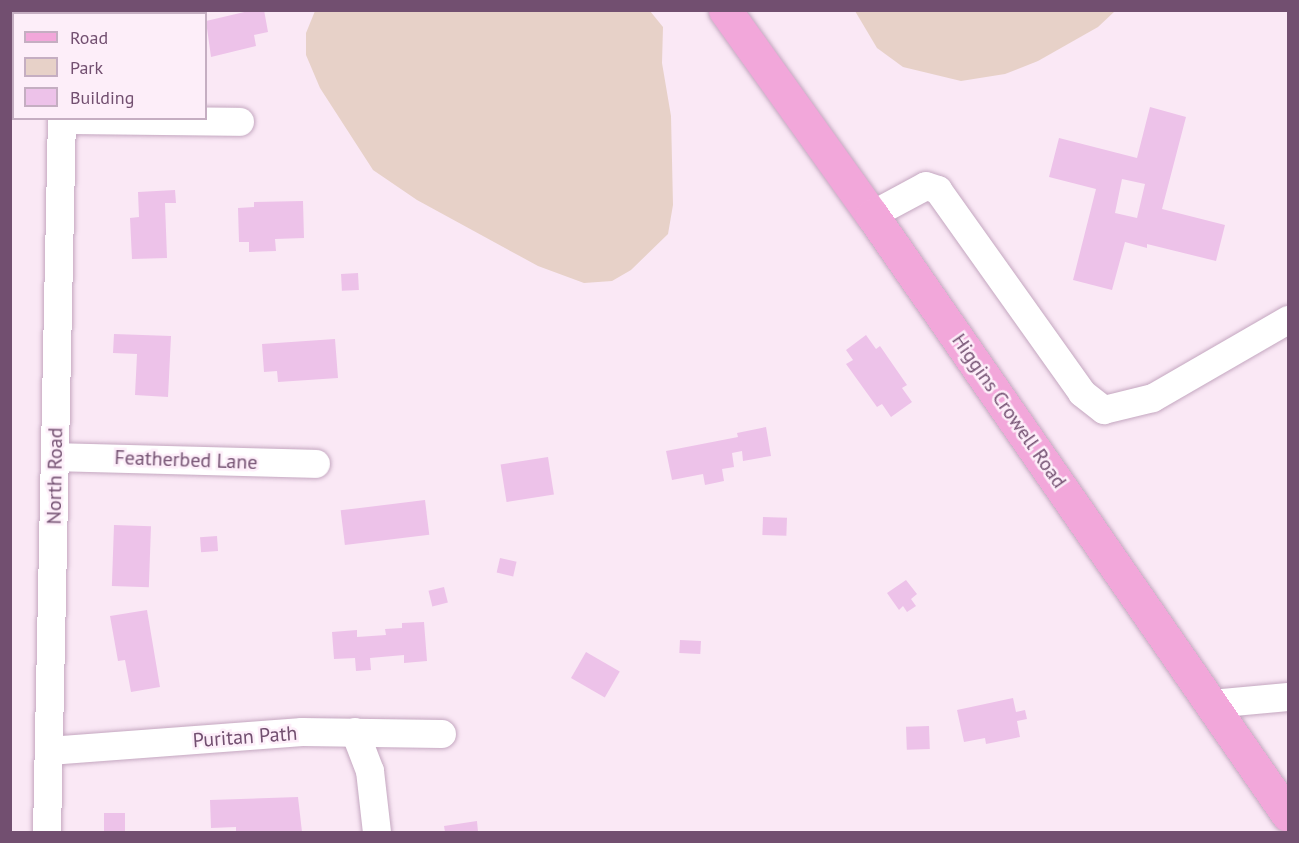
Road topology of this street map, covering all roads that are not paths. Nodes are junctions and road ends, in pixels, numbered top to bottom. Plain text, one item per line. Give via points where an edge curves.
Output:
1 (725, 10) edge
2 (62, 120) edge
3 (121, 120) edge
4 (240, 122) dead end
5 (872, 214) junction
6 (1288, 320) edge
7 (56, 456) junction
8 (316, 464) dead end
9 (1288, 697) edge
10 (1212, 705) junction
11 (355, 732) junction
12 (442, 734) dead end
13 (49, 751) junction
14 (1288, 815) edge
15 (47, 832) edge
16 (377, 832) edge

1 - 5 main road, Higgins Crowell Road
2 - 7 street, North Road
3 - 4 street
5 - 6 street via 926,186 938,190 1082,393 1104,410 1153,398
5 - 10 main road, Higgins Crowell Road
7 - 8 street, Featherbed Lane
7 - 13 street, North Road
9 - 10 street
10 - 14 main road, Higgins Crowell Road
11 - 12 street, Puritan Path
11 - 13 street, Puritan Path via 302,732
11 - 16 street via 370,771
13 - 15 street, North Road

